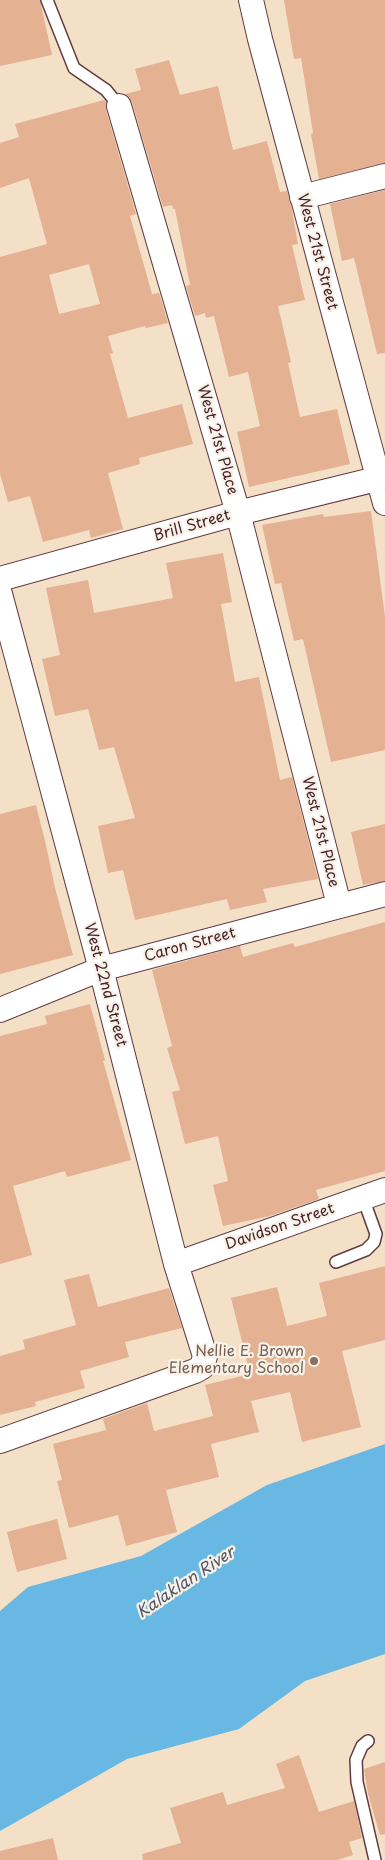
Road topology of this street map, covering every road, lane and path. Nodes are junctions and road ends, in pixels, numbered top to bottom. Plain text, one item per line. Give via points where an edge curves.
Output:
1 (47, 0) edge
2 (251, 0) edge
3 (119, 106) joint
4 (385, 176) edge
5 (302, 197) junction
6 (382, 478) edge
7 (385, 503) edge
8 (238, 513) junction
9 (0, 580) edge
10 (0, 594) edge
11 (385, 894) edge
12 (339, 905) junction
13 (101, 969) junction
14 (0, 1010) edge
15 (374, 1194) edge
16 (336, 1262) dead end
17 (176, 1264) junction
18 (0, 1441) edge
19 (368, 1741) dead end
20 (375, 1860) edge

1 - 3 lane, West 21st Place via 74,68 106,90
2 - 5 street, West 21st Street
3 - 8 street, West 21st Place
4 - 5 street
5 - 6 street, West 21st Street
6 - 7 street, West 21st Street
6 - 8 street, Brill Street
8 - 9 street, Brill Street
8 - 12 street, West 21st Place
10 - 13 street, West 22nd Street
11 - 12 street, Caron Street
12 - 13 street, Caron Street
13 - 14 street, Caron Street
13 - 17 street, West 22nd Street
15 - 16 lane via 374,1242 366,1250
15 - 17 street, Davidson Street
17 - 18 street, West 22nd Street via 205,1356 202,1367
19 - 20 lane via 356,1760 357,1782

